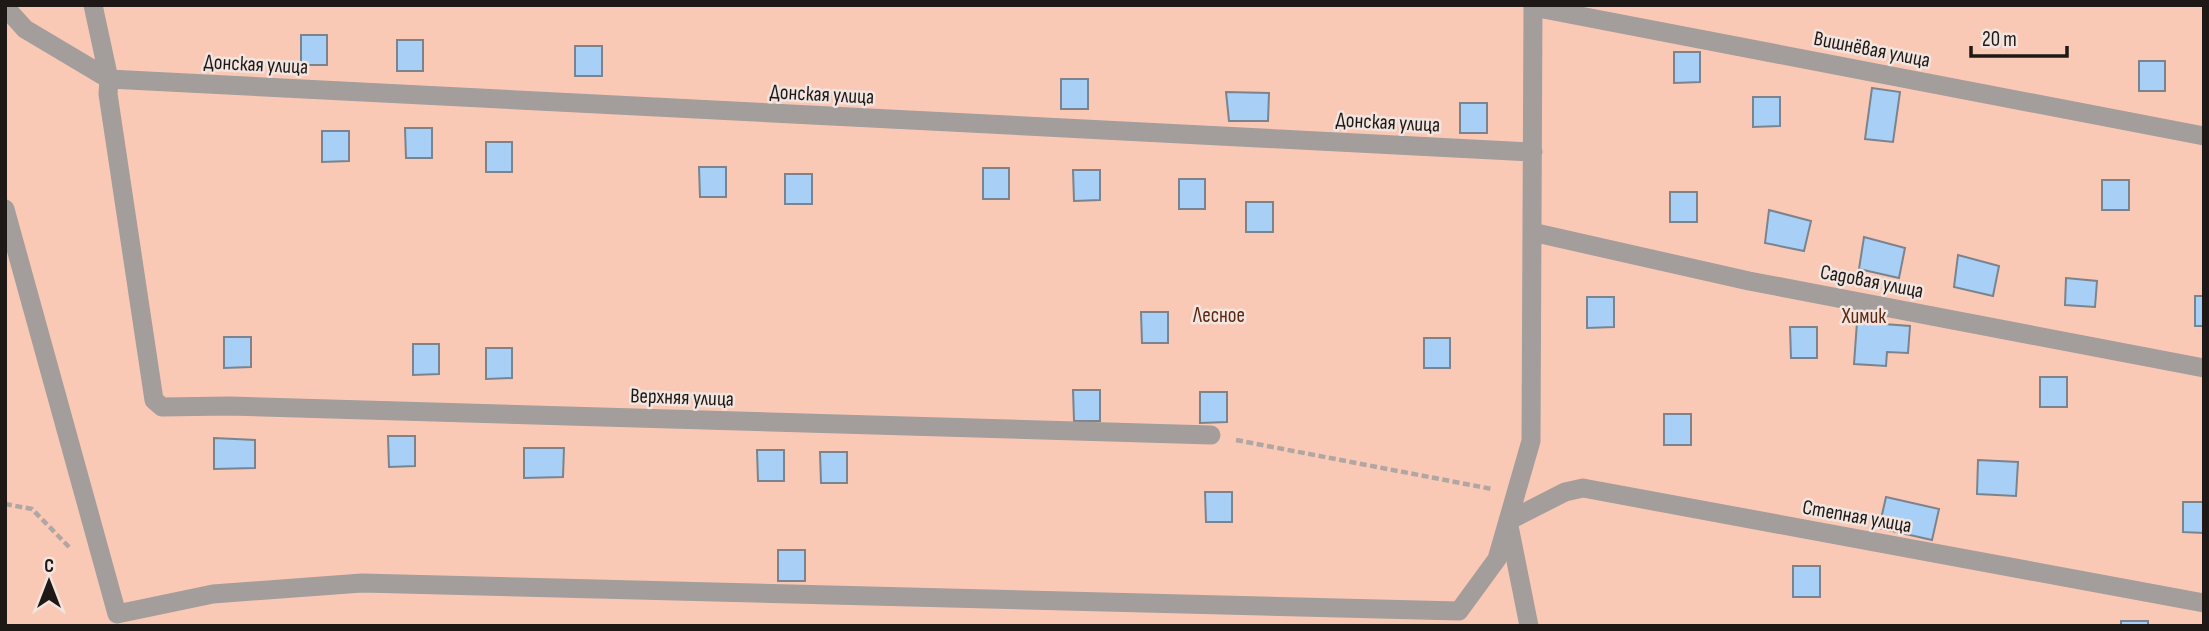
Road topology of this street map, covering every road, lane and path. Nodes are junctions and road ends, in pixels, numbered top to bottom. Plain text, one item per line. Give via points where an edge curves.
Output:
1 (93, 5) edge
2 (1533, 6) edge
3 (5, 7) edge
4 (109, 79) junction
5 (2204, 136) edge
6 (1533, 152) junction
7 (5, 209) edge
8 (1532, 232) junction
9 (2204, 368) edge
10 (1211, 435) joint
11 (1516, 494) junction
12 (5, 503) edge
13 (1508, 521) junction
14 (76, 554) dead end
15 (2204, 603) edge
16 (119, 620) edge
17 (1529, 626) edge

1 - 4 street
2 - 5 street, Вишнёвая улица
2 - 6 street
3 - 4 street via 25,29
4 - 6 street, Донская улица
4 - 10 street, Верхняя улица via 155,400 162,407
6 - 8 street
7 - 16 street
8 - 9 street, Садовая улица via 1749,281
8 - 11 street via 1531,441
10 - 11 path
11 - 13 street
12 - 14 path via 32,509
13 - 15 street, Степная улица via 1565,492 1583,488
13 - 16 street via 1497,559 1459,611 362,583 213,594
13 - 17 street

